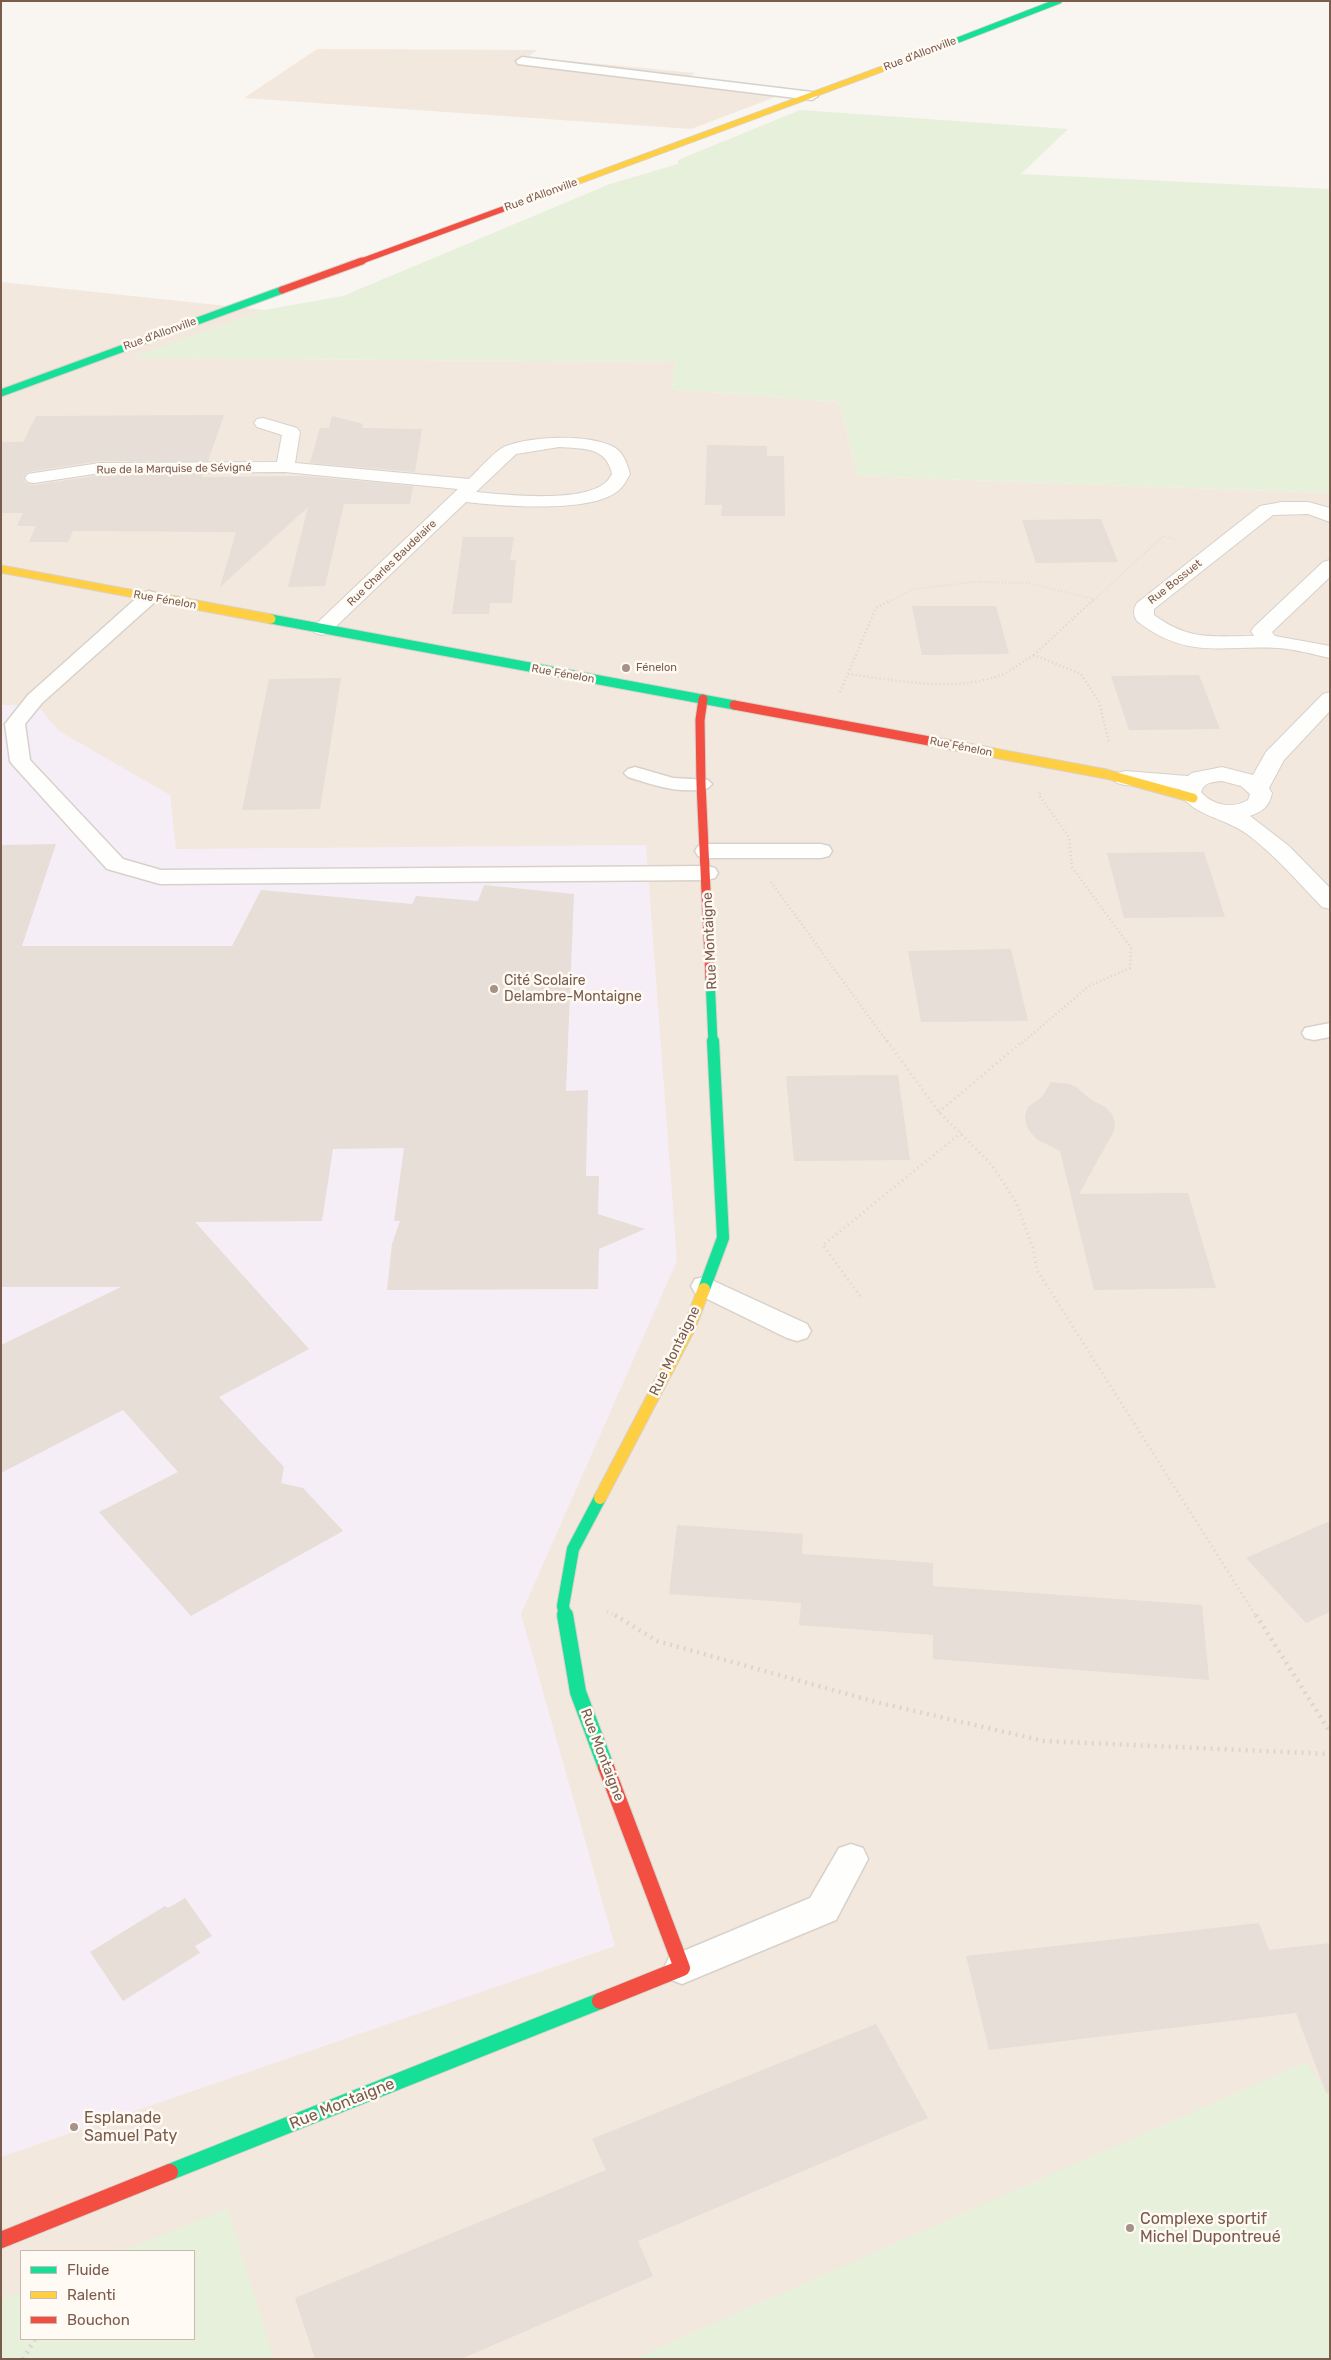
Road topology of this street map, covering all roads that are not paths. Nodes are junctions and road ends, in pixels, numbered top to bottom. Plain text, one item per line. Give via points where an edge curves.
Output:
1 (1059, 1) edge
2 (522, 60) dead end
3 (812, 96) junction
4 (1, 385) edge
5 (21, 385) junction
6 (1, 394) edge
7 (263, 423) dead end
8 (285, 468) junction
9 (34, 478) dead end
10 (468, 491) junction
11 (1330, 516) edge
12 (1330, 566) edge
13 (1, 570) edge
14 (149, 597) junction
15 (322, 629) junction
16 (1268, 642) junction
17 (1330, 652) edge
18 (1330, 698) edge
19 (703, 700) junction
20 (11, 716) edge
21 (1274, 757) junction
22 (636, 773) dead end
23 (1222, 774) junction
24 (1115, 776) joint
25 (701, 784) junction
26 (1193, 790) junction
27 (1256, 797) junction
28 (1223, 811) junction
29 (1268, 837) junction
30 (706, 851) junction
31 (821, 851) dead end
32 (707, 873) junction
33 (1330, 902) edge
34 (705, 1286) junction
35 (797, 1331) dead end
36 (851, 1859) dead end
37 (682, 1968) junction
38 (1, 2240) edge

1 - 3 street, Rue d'Allonville
2 - 3 lane
3 - 5 street, Rue d'Allonville
4 - 5 street, Rue d'Allonville
5 - 6 street, Rue d'Allonville
7 - 8 street via 290,432
8 - 9 street, Rue de la Marquise de Sévigné via 100,468
8 - 10 street, Rue de la Marquise de Sévigné
10 - 10 street, Rue Charles Baudelaire via 510,450 559,442 607,450 618,461 621,474 612,487 592,495 567,499 522,501
10 - 15 street, Rue Charles Baudelaire
11 - 16 street, Rue Bossuet via 1307,509 1286,507 1267,510 1144,607 1144,617 1157,629 1181,640 1220,645
12 - 16 street via 1262,631
13 - 14 street, Rue Fénelon
14 - 15 street, Rue Fénelon
14 - 20 lane via 35,699
15 - 19 street, Rue Fénelon
16 - 17 street, Rue Bossuet via 1297,644
18 - 21 street
19 - 24 street, Rue Fénelon
19 - 25 street, Rue Montaigne via 700,720
20 - 32 lane via 20,761 115,864 160,877
21 - 23 street
21 - 27 street
22 - 25 lane via 672,784
23 - 26 street via 1210,775
23 - 27 street via 1249,781
24 - 26 street, Rue Fénelon
25 - 30 street, Rue Montaigne
26 - 28 street via 1205,806
27 - 28 street via 1237,812
27 - 29 street
28 - 29 street
29 - 33 street
30 - 31 lane
30 - 32 street, Rue Montaigne
32 - 34 street, Rue Montaigne via 723,1238
34 - 35 lane
34 - 37 street, Rue Montaigne via 690,1328 573,1549 563,1606 578,1692
36 - 37 lane, Rue Montaigne via 823,1909
37 - 38 street, Rue Montaigne

